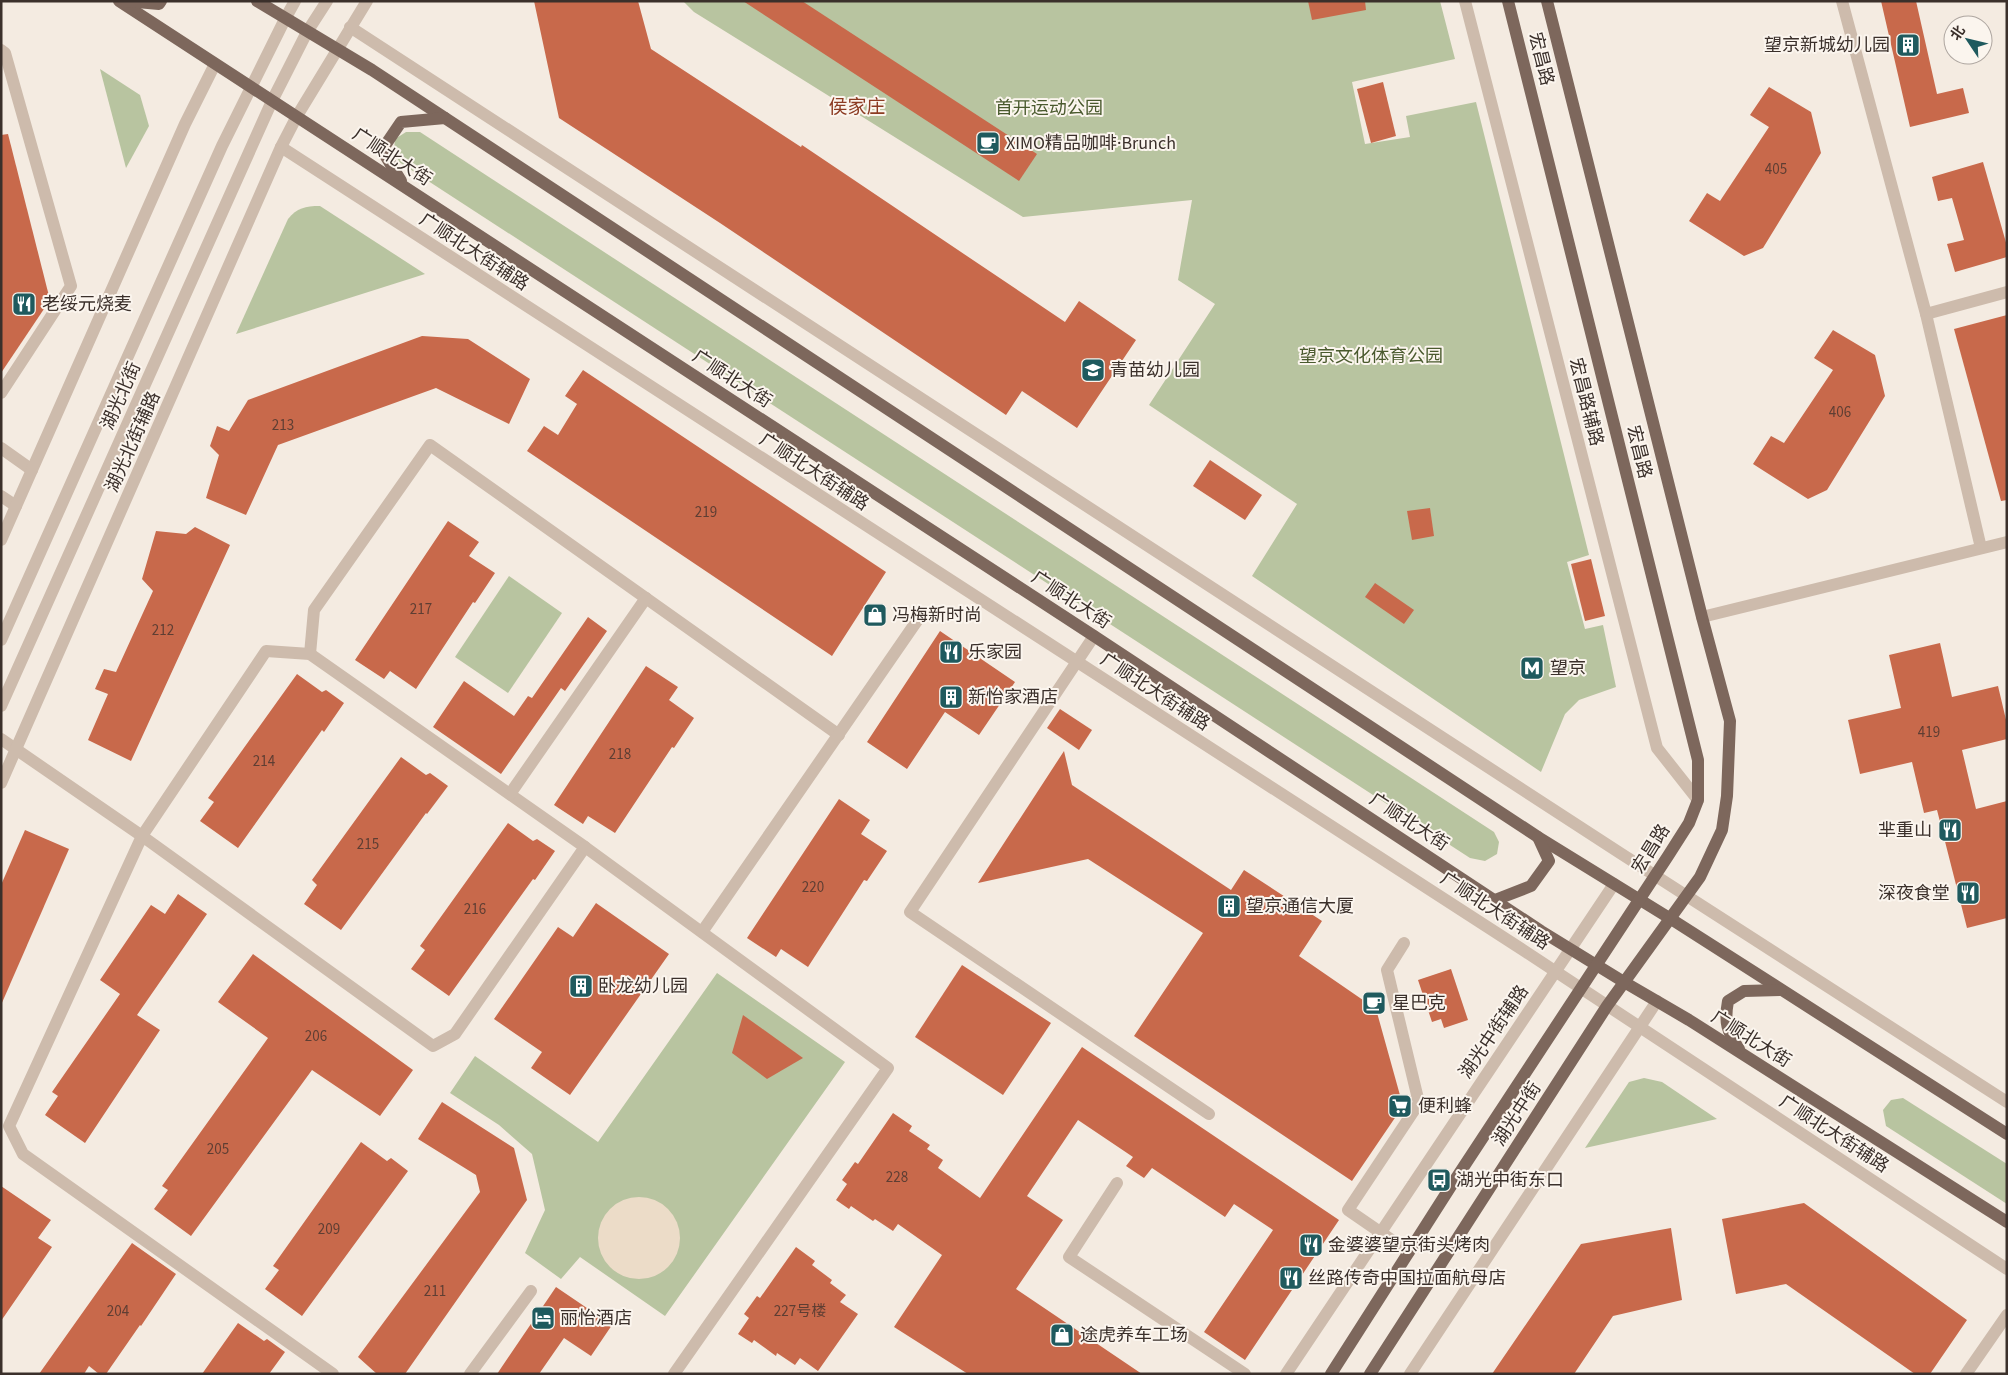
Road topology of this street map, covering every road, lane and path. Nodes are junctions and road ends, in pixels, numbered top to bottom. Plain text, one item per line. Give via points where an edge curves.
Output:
1 (119, 1) edge
2 (126, 1) edge
3 (161, 1) edge
4 (257, 1) edge
5 (295, 1) edge
6 (328, 1) edge
7 (367, 1) edge
8 (1465, 1) edge
9 (1508, 1) edge
10 (1547, 1) edge
11 (1842, 1) edge
12 (285, 19) junction
13 (350, 27) junction
14 (307, 32) junction
15 (1, 50) edge
16 (337, 50) junction
17 (215, 64) junction
18 (250, 87) junction
19 (272, 101) junction
20 (297, 116) junction
21 (444, 118) junction
22 (281, 148) junction
23 (404, 186) junction
24 (2007, 292) edge
25 (1926, 314) junction
26 (1, 393) edge
27 (1, 448) edge
28 (32, 470) junction
29 (1, 496) edge
30 (16, 506) junction
31 (1, 540) edge
32 (2007, 542) edge
33 (1981, 548) junction
34 (646, 598) junction
35 (921, 615) dead end
36 (1702, 617) junction
37 (1094, 636) junction
38 (1, 640) edge
39 (310, 654) junction
40 (1076, 662) junction
41 (1, 706) edge
42 (838, 735) junction
43 (1, 739) edge
44 (16, 749) junction
45 (1, 783) edge
46 (510, 794) junction
47 (1698, 800) junction
48 (142, 836) junction
49 (1538, 837) junction
50 (585, 847) junction
51 (1655, 875) junction
52 (1700, 877) joint
53 (1614, 884) junction
54 (1687, 895) junction
55 (1495, 900) junction
56 (1640, 900) junction
57 (1671, 919) junction
58 (702, 932) junction
59 (1404, 943) dead end
60 (1570, 949) junction
61 (1597, 965) junction
62 (1555, 971) junction
63 (1624, 982) junction
64 (1581, 988) junction
65 (1781, 990) junction
66 (1656, 1001) junction
67 (1607, 1006) junction
68 (1640, 1027) junction
69 (1742, 1054) junction
70 (2007, 1102) edge
71 (1210, 1114) dead end
72 (2007, 1134) edge
73 (1117, 1183) dead end
74 (2007, 1222) edge
75 (1381, 1232) junction
76 (1409, 1252) junction
77 (2007, 1269) edge
78 (531, 1291) dead end
79 (2007, 1315) edge
80 (333, 1374) edge
81 (470, 1374) edge
82 (674, 1374) edge
83 (1245, 1374) edge
84 (1286, 1374) edge
85 (1331, 1374) edge
86 (1370, 1374) edge
87 (1410, 1374) edge
88 (1966, 1374) edge

1 - 17 main road, 广顺北大街
2 - 3 main road via 159,4
4 - 12 main road
5 - 12 street, 湖光北街
6 - 14 street, 湖光北街
7 - 13 street, 湖光北街辅路
8 - 47 street, 宏昌路辅路 via 1657,748
9 - 47 main road, 宏昌路 via 1698,760
10 - 36 main road, 宏昌路
11 - 25 street
12 - 14 main road
12 - 18 street, 湖光北街
13 - 16 street, 湖光北街辅路
13 - 51 street
14 - 16 main road
14 - 19 street, 湖光北街
15 - 26 street via 5,53 71,286
16 - 20 street, 湖光北街辅路
16 - 21 main road
17 - 18 main road, 广顺北大街
17 - 28 street via 181,133
18 - 19 main road, 广顺北大街
18 - 38 street, 湖光北街
19 - 20 main road, 广顺北大街
19 - 41 street, 湖光北街
20 - 22 street, 湖光北街辅路
20 - 23 main road, 广顺北大街
21 - 23 main road via 401,122 382,150
21 - 49 main road
22 - 40 street, 广顺北大街辅路
22 - 44 street, 湖光北街辅路
23 - 37 main road, 广顺北大街
24 - 25 street
25 - 33 street
27 - 28 street
28 - 30 street
29 - 30 street
30 - 31 street
32 - 33 street
33 - 36 street
34 - 39 street via 430,445 314,610
34 - 42 street
34 - 46 street
35 - 42 street
36 - 52 main road, 宏昌路 via 1730,721 1722,830
37 - 40 street
37 - 55 main road, 广顺北大街
39 - 46 street
39 - 48 street via 266,652
40 - 62 street, 广顺北大街辅路
40 - 71 street via 910,912
42 - 58 street
43 - 44 street
44 - 45 street, 湖光北街辅路
44 - 48 street
46 - 50 street
47 - 51 main road, 宏昌路 via 1689,822
48 - 50 street via 433,1046 455,1034
48 - 80 street via 9,1126 23,1154
49 - 53 main road
49 - 55 main road via 1549,861 1531,886
50 - 58 street
51 - 54 street
51 - 56 main road, 宏昌路
52 - 54 main road, 湖光中街
53 - 56 main road
53 - 60 street, 湖光中街辅路
54 - 57 main road, 湖光中街
54 - 70 street
55 - 60 main road, 广顺北大街
56 - 57 main road
56 - 61 main road, 湖光中街
57 - 63 main road, 湖光中街
57 - 65 main road
58 - 82 street via 888,1068
59 - 75 street via 1387,970 1419,1103 1348,1210
60 - 61 main road, 广顺北大街
60 - 62 street, 湖光中街辅路
61 - 63 main road, 广顺北大街
61 - 64 main road, 湖光中街
62 - 64 street, 广顺北大街辅路
62 - 75 street, 湖光中街辅路
63 - 66 main road, 广顺北大街
63 - 67 main road, 湖光中街
64 - 67 street, 广顺北大街辅路
64 - 76 main road, 湖光中街
65 - 69 main road via 1744,991 1728,1001 1725,1017 1729,1033
65 - 72 main road
66 - 68 street
66 - 69 main road, 广顺北大街
67 - 68 street, 广顺北大街辅路
67 - 86 main road, 湖光中街
68 - 77 street, 广顺北大街辅路
68 - 87 street
69 - 74 main road, 广顺北大街
73 - 83 street via 1069,1257
75 - 76 street
75 - 84 street, 湖光中街辅路
76 - 85 main road, 湖光中街
78 - 81 street
79 - 88 street

